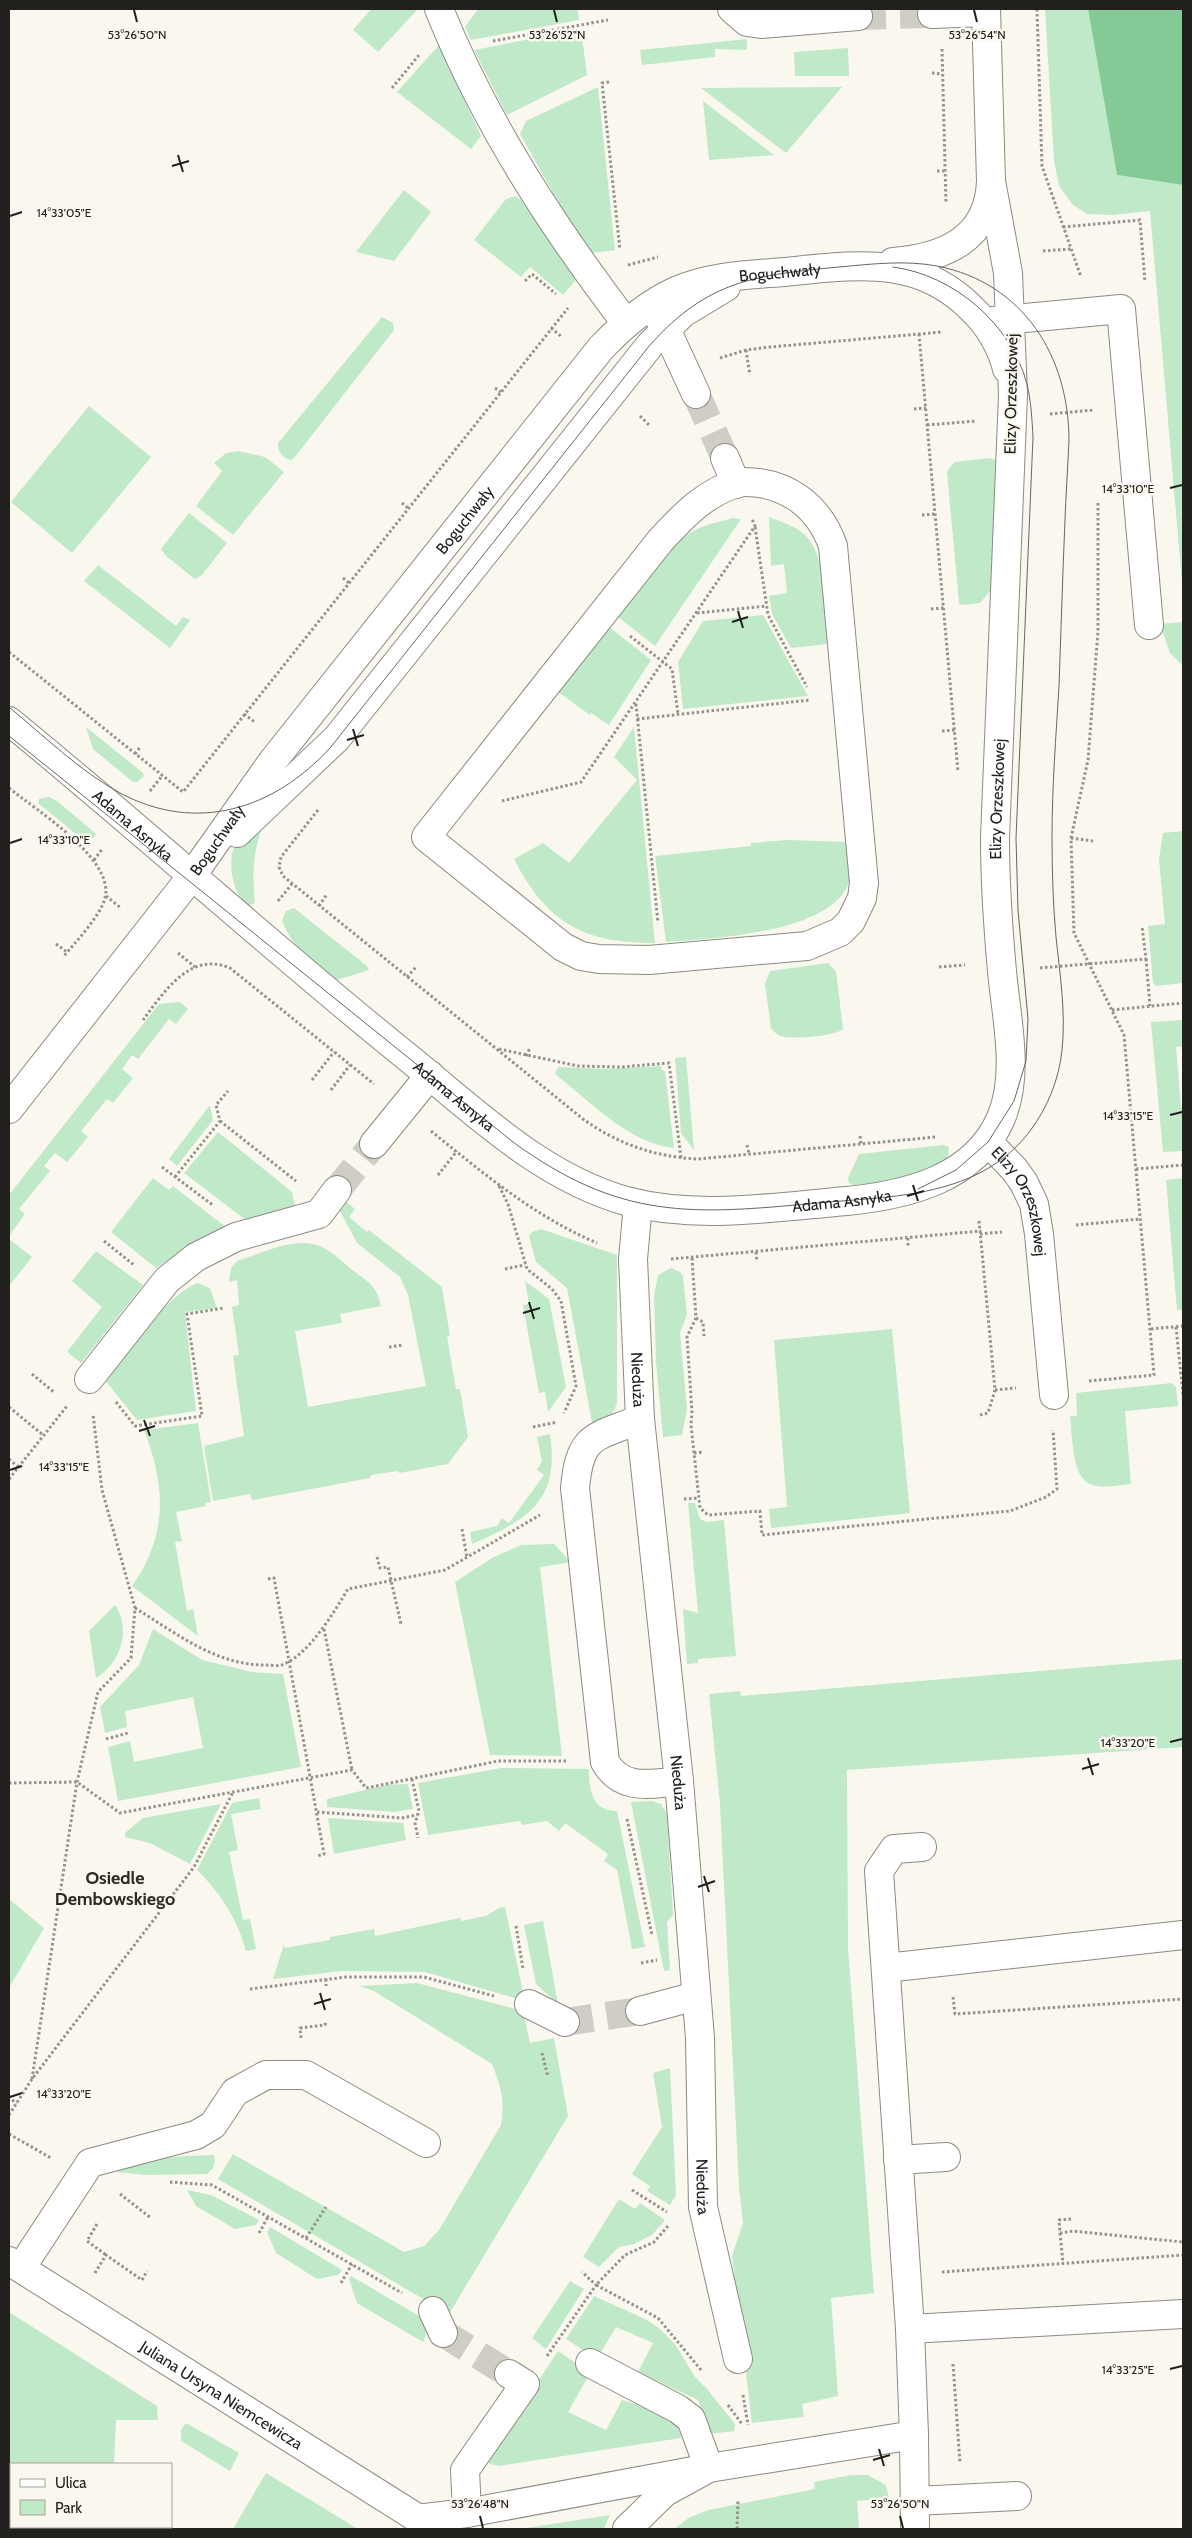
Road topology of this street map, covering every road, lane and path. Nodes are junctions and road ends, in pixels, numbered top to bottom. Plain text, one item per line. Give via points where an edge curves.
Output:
1 (439, 9) edge
2 (732, 9) edge
3 (1037, 9) edge
4 (986, 10) edge
5 (932, 14) dead end
6 (858, 16) tunnel mouth
7 (608, 20) dead end
8 (490, 42) dead end
9 (932, 73) dead end
10 (942, 74) dead end
11 (609, 82) dead end
12 (937, 171) dead end
13 (945, 171) dead end
14 (991, 181) junction
15 (1071, 249) junction
16 (1043, 251) dead end
17 (620, 259) dead end
18 (839, 267) junction
19 (800, 271) junction
20 (526, 281) dead end
21 (542, 282) dead end
22 (650, 305) junction
23 (1088, 312) junction
24 (1011, 319) junction
25 (984, 322) junction
26 (626, 323) junction
27 (665, 329) junction
28 (746, 350) junction
29 (750, 375) dead end
30 (691, 383) joint
31 (495, 388) dead end
32 (501, 392) dead end
33 (926, 408) junction
34 (914, 409) dead end
35 (1042, 415) dead end
36 (1098, 416) dead end
37 (1013, 417) junction
38 (982, 420) dead end
39 (927, 425) junction
40 (725, 458) tunnel mouth
41 (736, 484) junction
42 (1098, 494) dead end
43 (402, 503) dead end
44 (408, 508) dead end
45 (935, 514) junction
46 (922, 515) dead end
47 (755, 526) junction
48 (343, 578) dead end
49 (349, 583) dead end
50 (766, 606) junction
51 (944, 608) junction
52 (931, 609) dead end
53 (697, 613) junction
54 (1149, 625) dead end
55 (628, 634) dead end
56 (9, 652) edge
57 (664, 662) junction
58 (636, 704) junction
59 (678, 714) junction
60 (638, 719) junction
61 (9, 721) edge
62 (955, 730) junction
63 (942, 731) dead end
64 (140, 746) dead end
65 (135, 754) junction
66 (162, 776) junction
67 (959, 778) dead end
68 (9, 788) edge
69 (149, 791) dead end
70 (183, 792) dead end
71 (516, 798) dead end
72 (319, 809) dead end
73 (1093, 841) dead end
74 (108, 843) dead end
75 (94, 860) junction
76 (192, 875) junction
77 (292, 884) junction
78 (327, 894) dead end
79 (106, 896) junction
80 (276, 903) dead end
81 (319, 906) junction
82 (126, 912) dead end
83 (658, 924) dead end
84 (1142, 926) dead end
85 (56, 944) dead end
86 (171, 948) dead end
87 (67, 952) junction
88 (63, 957) dead end
89 (1146, 959) junction
90 (966, 965) dead end
91 (195, 966) dead end
92 (416, 967) dead end
93 (939, 967) dead end
94 (1032, 969) dead end
95 (407, 977) junction
96 (1183, 1003) edge
97 (1150, 1006) junction
98 (1111, 1010) dead end
99 (496, 1048) junction
100 (530, 1048) dead end
101 (334, 1052) dead end
102 (526, 1056) junction
103 (350, 1065) dead end
104 (430, 1075) junction
105 (312, 1080) dead end
106 (331, 1090) dead end
107 (228, 1091) dead end
108 (9, 1109) edge
109 (220, 1121) junction
110 (860, 1136) dead end
111 (940, 1137) dead end
112 (988, 1142) junction
113 (374, 1144) tunnel mouth
114 (861, 1144) junction
115 (747, 1145) dead end
116 (456, 1151) dead end
117 (749, 1154) junction
118 (681, 1158) junction
119 (1183, 1165) edge
120 (162, 1167) dead end
121 (1136, 1169) dead end
122 (438, 1175) dead end
123 (175, 1177) junction
124 (499, 1186) dead end
125 (332, 1198) joint
126 (638, 1204) junction
127 (217, 1208) dead end
128 (1140, 1220) dead end
129 (979, 1221) dead end
130 (1074, 1226) dead end
131 (980, 1231) dead end
132 (908, 1238) dead end
133 (104, 1241) dead end
134 (908, 1248) dead end
135 (756, 1252) dead end
136 (692, 1258) dead end
137 (757, 1262) dead end
138 (525, 1265) junction
139 (505, 1269) dead end
140 (141, 1270) dead end
141 (224, 1308) dead end
142 (696, 1318) junction
143 (1183, 1326) edge
144 (1176, 1327) junction
145 (1150, 1329) dead end
146 (704, 1336) dead end
147 (403, 1345) dead end
148 (390, 1347) dead end
149 (32, 1374) dead end
150 (89, 1379) junction
151 (43, 1383) dead end
152 (995, 1390) dead end
153 (1183, 1394) edge
154 (1054, 1395) dead end
155 (9, 1408) edge
156 (980, 1414) dead end
157 (640, 1419) junction
158 (560, 1422) junction
159 (533, 1427) dead end
160 (558, 1428) dead end
161 (1053, 1428) dead end
162 (44, 1435) junction
163 (704, 1452) dead end
164 (694, 1453) junction
165 (9, 1459) edge
166 (18, 1467) junction
167 (9, 1479) edge
168 (578, 1507) junction
169 (544, 1510) dead end
170 (539, 1516) junction
171 (462, 1529) dead end
172 (377, 1556) dead end
173 (467, 1558) junction
174 (268, 1578) dead end
175 (391, 1580) junction
176 (135, 1608) junction
177 (401, 1624) dead end
178 (323, 1628) junction
179 (290, 1661) junction
180 (128, 1733) dead end
181 (106, 1739) dead end
182 (605, 1762) junction
183 (352, 1770) junction
184 (311, 1777) junction
185 (412, 1779) junction
186 (679, 1781) junction
187 (77, 1782) junction
188 (9, 1783) edge
189 (233, 1791) junction
190 (317, 1812) junction
191 (417, 1815) junction
192 (418, 1838) dead end
193 (922, 1847) dead end
194 (316, 1856) dead end
195 (516, 1926) dead end
196 (1183, 1935) edge
197 (658, 1960) dead end
198 (641, 1963) dead end
199 (886, 1968) junction
200 (326, 1980) junction
201 (326, 1986) dead end
202 (460, 1989) dead end
203 (250, 1990) dead end
204 (696, 1996) junction
205 (1183, 1999) edge
206 (529, 2004) joint
207 (640, 2011) tunnel mouth
208 (955, 2014) dead end
209 (326, 2022) dead end
210 (565, 2022) tunnel mouth
211 (302, 2042) dead end
212 (32, 2079) junction
213 (9, 2096) edge
214 (16, 2104) junction
215 (9, 2115) edge
216 (9, 2134) edge
217 (112, 2136) dead end
218 (426, 2143) dead end
219 (946, 2157) dead end
220 (898, 2160) junction
221 (86, 2169) junction
222 (165, 2182) dead end
223 (632, 2190) dead end
224 (125, 2198) dead end
225 (326, 2207) dead end
226 (663, 2210) dead end
227 (102, 2216) dead end
228 (268, 2217) junction
229 (151, 2218) dead end
230 (1071, 2219) dead end
231 (670, 2224) dead end
232 (1060, 2232) junction
233 (260, 2233) dead end
234 (306, 2238) junction
235 (1183, 2242) edge
236 (1183, 2254) edge
237 (106, 2255) junction
238 (1064, 2263) junction
239 (352, 2264) junction
240 (15, 2265) edge
241 (147, 2271) dead end
242 (582, 2272) dead end
243 (92, 2277) dead end
244 (341, 2283) dead end
245 (596, 2285) junction
246 (1183, 2314) edge
247 (438, 2322) dead end
248 (950, 2326) junction
249 (910, 2329) junction
250 (559, 2341) dead end
251 (738, 2359) dead end
252 (590, 2364) dead end
253 (509, 2374) tunnel mouth
254 (704, 2374) dead end
255 (722, 2397) dead end
256 (745, 2428) dead end
257 (914, 2435) junction
258 (709, 2468) junction
259 (1017, 2496) dead end
260 (963, 2498) junction
261 (915, 2501) junction
262 (467, 2513) junction
263 (426, 2524) edge
264 (627, 2529) edge
265 (915, 2529) edge

1 - 26 street via 470,80 519,169 550,218
2 - 6 street via 747,22 761,24
3 - 15 path via 1042,166
4 - 5 street
4 - 14 street, Elizy Orzeszkowej
7 - 8 path
9 - 10 path
11 - 17 path via 602,83
12 - 13 path
14 - 18 street, Elizy Orzeszkowej via 990,197 982,216 965,238 950,249 919,260
14 - 24 street, Elizy Orzeszkowej via 1008,273
15 - 16 path
15 - 23 path via 1086,293
18 - 19 street, Boguchwały
18 - 25 street, Boguchwały via 894,268 923,276 954,292
19 - 22 street, Boguchwały via 699,283
19 - 27 street via 762,276 723,289 693,306
20 - 21 path via 532,274
22 - 26 street, Boguchwały
22 - 27 street
23 - 24 street
23 - 54 street via 1121,309
24 - 25 street
24 - 37 street, Elizy Orzeszkowej
25 - 37 street, Boguchwały via 1006,364
26 - 76 street, Boguchwały via 601,348 272,762
27 - 30 street
27 - 76 street via 337,738
28 - 29 path
28 - 30 path via 714,360
28 - 33 path via 919,334
31 - 32 path
33 - 34 path
33 - 39 path
35 - 36 path via 1097,410
37 - 112 street, Elizy Orzeszkowej via 995,838 1010,1080 1001,1118
38 - 39 path
39 - 45 path
40 - 41 street
41 - 41 street via 765,484 803,500 828,530 833,546 864,883 862,898 840,932 808,946 649,960 580,956 547,935 426,837 660,542 701,501
41 - 47 path
42 - 73 path via 1098,631 1088,760 1071,838
43 - 44 path
45 - 46 path
45 - 51 path
47 - 50 path
47 - 53 path
48 - 49 path
50 - 53 path
50 - 59 path via 814,699
51 - 52 path
51 - 62 path
53 - 57 path
55 - 57 path
56 - 65 path
57 - 58 path
57 - 59 path via 672,669
58 - 60 path
58 - 71 path via 581,782
59 - 60 path
60 - 83 path
61 - 76 street, Adama Asnyka
62 - 63 path
62 - 67 path
64 - 65 path
65 - 66 path
66 - 69 path
66 - 70 path
68 - 75 path
72 - 77 path via 280,860 280,870
74 - 75 path
75 - 79 path via 102,871
76 - 104 street, Adama Asnyka via 327,993
76 - 108 street, Boguchwały
77 - 80 path
77 - 81 path
78 - 81 path
79 - 82 path
79 - 87 path via 101,908
81 - 95 path
84 - 89 path
85 - 87 path
86 - 91 path
87 - 88 path
89 - 94 path
89 - 97 path
90 - 93 path
92 - 95 path
95 - 99 path
96 - 97 path
97 - 98 path
99 - 102 path
99 - 118 path via 602,1132 644,1150
100 - 102 path
101 - 105 path
102 - 118 path via 578,1066 621,1066 669,1060
103 - 106 path
104 - 113 street
104 - 126 street, Adama Asnyka via 542,1162 583,1185
107 - 109 path via 216,1105
109 - 123 path
109 - 125 path
110 - 114 path
111 - 114 path
112 - 126 street, Adama Asnyka via 948,1175 901,1194 731,1210 684,1210
112 - 154 street, Elizy Orzeszkowej via 1015,1170 1034,1204
114 - 117 path
115 - 117 path
116 - 122 path
117 - 118 path
119 - 121 path
120 - 123 path
123 - 127 path
124 - 138 path via 508,1204
125 - 150 street via 319,1214 236,1237 196,1256 167,1280
126 - 157 street, Nieduża via 633,1259
128 - 130 path
129 - 131 path
132 - 134 path
133 - 140 path
135 - 137 path
136 - 142 path
138 - 139 path
138 - 158 path via 558,1294 561,1301 576,1386
141 - 150 path via 187,1314 202,1416 134,1426 110,1395
142 - 146 path via 702,1322
142 - 164 path via 687,1337
143 - 144 path
144 - 145 path
144 - 153 path
147 - 148 path
149 - 151 path
150 - 162 path
150 - 176 path via 102,1490
152 - 156 path via 988,1414
155 - 162 path
157 - 168 street via 588,1443 577,1468
157 - 186 street, Nieduża
158 - 159 path
158 - 160 path
161 - 164 path via 1057,1489 1028,1504 999,1513 762,1535 760,1511 712,1516 703,1513
162 - 166 path
163 - 164 path
165 - 166 path
166 - 167 path
168 - 170 path
168 - 182 street
169 - 170 path
170 - 173 path
171 - 173 path
172 - 175 path via 380,1568 388,1567
173 - 175 path via 445,1570
174 - 179 path via 274,1578
175 - 177 path
175 - 178 path via 348,1589
176 - 179 path via 209,1654 246,1665 282,1666
176 - 187 path via 131,1658 98,1692
178 - 179 path
178 - 183 path
179 - 184 path
180 - 181 path
182 - 185 path via 498,1761
182 - 186 street via 610,1771 634,1785
183 - 184 path
183 - 185 path via 366,1788
184 - 189 path
184 - 190 path
185 - 191 path via 419,1811
186 - 204 street, Nieduża
187 - 188 path
187 - 189 path via 120,1813
187 - 212 path
189 - 212 path via 194,1867
190 - 191 path via 402,1818
190 - 194 path via 324,1854
191 - 192 path via 414,1823
193 - 199 street via 894,1849 878,1871
195 - 206 path
196 - 199 street
197 - 198 path
199 - 220 street
200 - 201 path
200 - 202 path via 424,1977
200 - 203 path
204 - 207 street
204 - 251 street, Nieduża via 700,2038 703,2207
205 - 208 path
206 - 210 street
209 - 211 path via 325,2025 300,2028
212 - 214 path
213 - 214 path
214 - 215 path
216 - 221 path
217 - 221 street
218 - 221 street via 306,2075 266,2075 235,2092 213,2125 196,2135
219 - 220 street
220 - 249 street
221 - 240 street
222 - 228 path via 212,2185
223 - 226 path
224 - 229 path
225 - 234 path
227 - 237 path via 87,2242
228 - 233 path
228 - 234 path
230 - 232 path via 1059,2220
231 - 245 path via 654,2242 624,2255
232 - 235 path
232 - 238 path
234 - 239 path
236 - 238 path
237 - 241 path via 142,2280
237 - 243 path
238 - 248 path via 946,2272
239 - 244 path
239 - 247 path
240 - 263 street, Juliana Ursyna Niemcewicza
242 - 245 path
245 - 250 path
245 - 254 path via 658,2318
246 - 248 street
248 - 249 street
248 - 260 path
249 - 257 street
252 - 258 street via 678,2409 691,2420
253 - 262 street via 525,2384 465,2470
255 - 256 path
257 - 258 street
257 - 261 street
258 - 262 street
258 - 264 street via 665,2492
259 - 260 street
260 - 261 street
261 - 265 street
262 - 263 street

